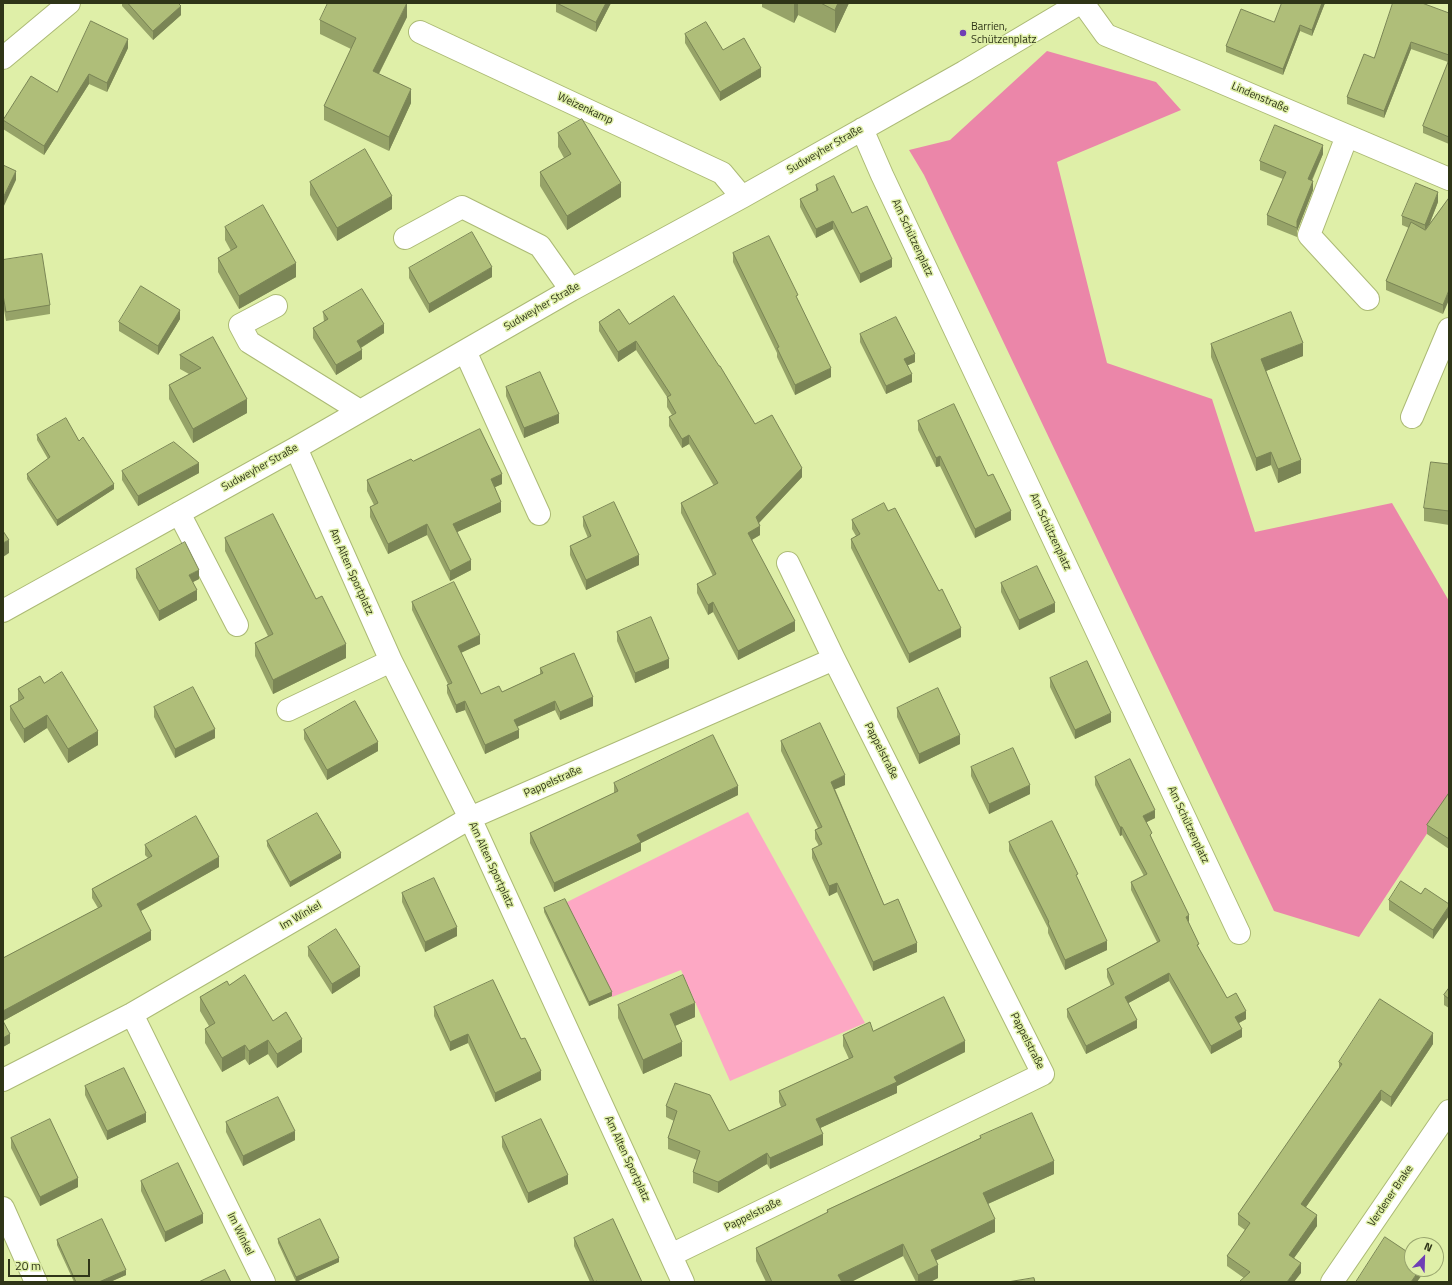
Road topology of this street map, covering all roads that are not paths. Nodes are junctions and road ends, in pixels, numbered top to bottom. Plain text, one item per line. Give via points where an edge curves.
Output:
1 (68, 3) edge
2 (1082, 3) edge
3 (420, 32) dead end
4 (3, 58) edge
5 (862, 129) junction
6 (1347, 136) junction
7 (1449, 179) edge
8 (742, 197) junction
9 (405, 238) dead end
10 (571, 290) junction
11 (1368, 299) dead end
12 (276, 306) dead end
13 (1449, 329) edge
14 (465, 351) junction
15 (360, 411) junction
16 (1412, 417) dead end
17 (296, 448) junction
18 (179, 513) junction
19 (539, 514) dead end
20 (788, 563) dead end
21 (3, 611) edge
22 (237, 625) dead end
23 (834, 659) junction
24 (391, 661) junction
25 (288, 710) dead end
26 (470, 818) junction
27 (1239, 933) dead end
28 (132, 1014) junction
29 (3, 1080) edge
30 (1449, 1111) edge
31 (3, 1208) edge
32 (671, 1255) junction
33 (36, 1282) edge
34 (264, 1282) edge
35 (684, 1282) edge
36 (1332, 1282) edge

1 - 4 street
2 - 5 street, Sudweyher Straße
2 - 6 street, Lindenstraße via 1106,35
3 - 8 street, Weizenkamp via 722,172
5 - 8 street, Sudweyher Straße
5 - 27 street, Am Schützenplatz
6 - 7 street, Lindenstraße
6 - 11 street via 1309,235
8 - 10 street, Sudweyher Straße
9 - 10 street via 462,207 540,246
10 - 14 street, Sudweyher Straße
12 - 15 street via 240,325 249,342
13 - 16 street
14 - 15 street, Sudweyher Straße
14 - 19 street
15 - 17 street, Sudweyher Straße
17 - 18 street, Sudweyher Straße
17 - 24 street, Am Alten Sportplatz
18 - 21 street, Sudweyher Straße
18 - 22 street
20 - 23 street, Pappelstraße
23 - 26 street, Pappelstraße
23 - 32 street, Pappelstraße via 1044,1074
24 - 25 street
24 - 26 street, Am Alten Sportplatz
26 - 28 street, Im Winkel
26 - 32 street, Am Alten Sportplatz
28 - 29 street, Im Winkel
28 - 34 street, Im Winkel
30 - 36 street, Verdener Brake
31 - 33 street
32 - 35 street, Am Alten Sportplatz

